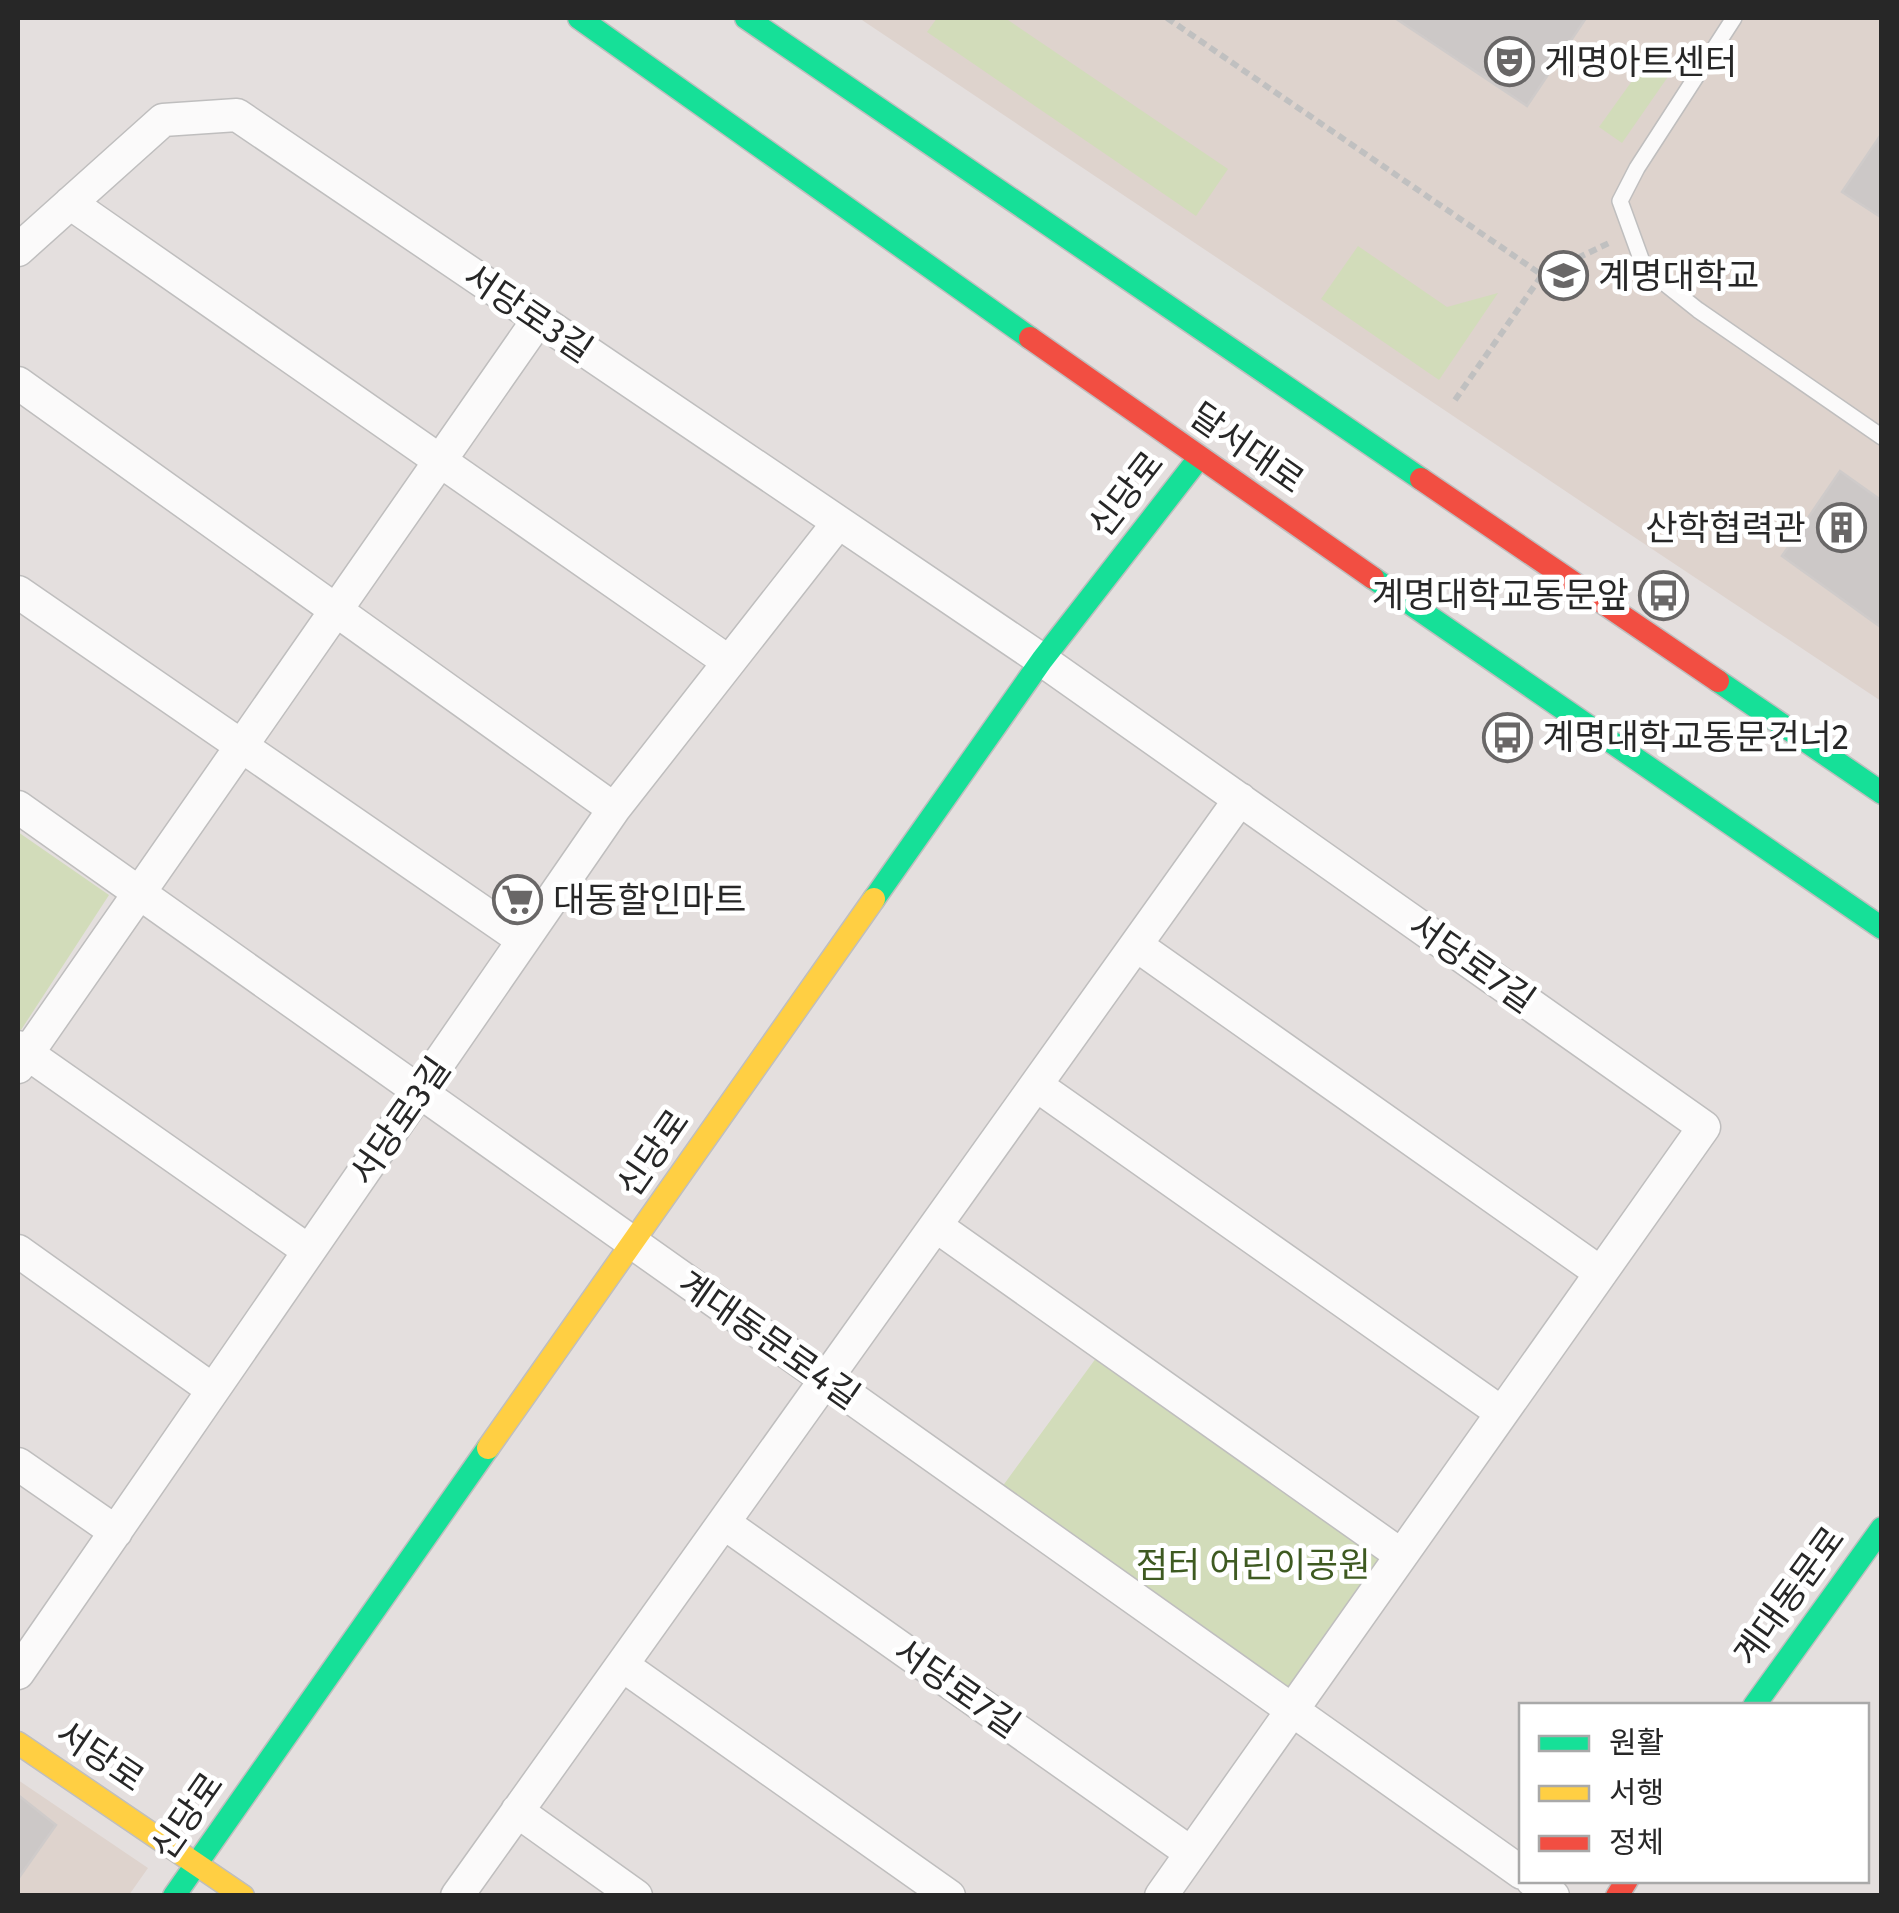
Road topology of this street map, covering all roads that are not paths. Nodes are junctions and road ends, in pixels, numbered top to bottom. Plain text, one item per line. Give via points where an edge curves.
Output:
1 (579, 18) edge
2 (746, 18) edge
3 (1734, 18) edge
4 (70, 203) junction
5 (18, 250) edge
6 (538, 320) junction
7 (18, 382) edge
8 (1882, 437) edge
9 (1199, 458) junction
10 (440, 461) junction
11 (838, 523) junction
12 (18, 592) edge
13 (336, 610) junction
14 (1042, 660) junction
15 (728, 662) junction
16 (242, 746) junction
17 (1882, 794) edge
18 (1240, 799) junction
19 (18, 807) edge
20 (614, 808) junction
21 (139, 894) junction
22 (1882, 928) edge
23 (524, 940) junction
24 (1136, 945) junction
25 (21, 1056) edge
26 (1036, 1085) junction
27 (420, 1092) junction
28 (936, 1226) junction
29 (632, 1243) junction
30 (18, 1250) edge
31 (310, 1251) junction
32 (1601, 1273) junction
33 (826, 1380) junction
34 (214, 1390) junction
35 (1502, 1414) junction
36 (18, 1464) edge
37 (724, 1523) junction
38 (1882, 1528) edge
39 (116, 1532) junction
40 (1401, 1556) junction
41 (622, 1666) junction
42 (18, 1673) edge
43 (1756, 1703) edge
44 (1292, 1710) junction
45 (18, 1742) edge
46 (517, 1812) junction
47 (1191, 1853) junction
48 (197, 1862) junction
49 (1519, 1871) edge
50 (174, 1896) edge
51 (243, 1896) edge
52 (457, 1896) edge
53 (636, 1896) edge
54 (948, 1896) edge
55 (1161, 1896) edge

1 - 9 main road, 달서대로
2 - 17 main road, 달서대로
3 - 8 lane via 1620,201 1630,233 1644,267
4 - 5 street, 서당로3길
4 - 6 street, 서당로3길 via 163,120 237,115
4 - 10 street
6 - 10 street
6 - 11 street, 서당로3길
7 - 13 street
9 - 14 main road, 신당로
9 - 22 main road, 달서대로
10 - 13 street
10 - 15 street
11 - 14 street
11 - 15 street, 서당로3길
12 - 16 street
13 - 16 street
13 - 20 street
14 - 18 street
14 - 29 main road, 신당로
15 - 20 street, 서당로3길
16 - 21 street
16 - 23 street
18 - 24 street
18 - 32 street, 서당로7길 via 1704,1127
19 - 21 street, 계대동문로4길
20 - 23 street, 서당로3길
21 - 25 street
21 - 27 street, 계대동문로4길
23 - 27 street, 서당로3길
24 - 26 street
24 - 32 street
25 - 31 street
26 - 28 street
26 - 35 street
27 - 29 street, 계대동문로4길
27 - 31 street, 서당로3길
28 - 33 street
28 - 40 street
29 - 33 street, 계대동문로4길
29 - 48 main road, 신당로
30 - 34 street
31 - 34 street, 서당로3길
32 - 35 street, 서당로7길
33 - 37 street
33 - 44 street, 계대동문로4길
34 - 39 street, 서당로3길
35 - 40 street, 서당로7길
36 - 39 street
37 - 41 street
37 - 47 street, 서당로7길
38 - 43 main road, 계대동문로
39 - 42 street, 서당로3길
40 - 44 street, 서당로7길
41 - 46 street
41 - 54 street
44 - 47 street, 서당로7길
44 - 49 street, 계대동문로4길
45 - 48 main road, 서당로
46 - 52 street
46 - 53 street
47 - 55 street, 서당로7길
48 - 50 main road, 신당로
48 - 51 main road, 서당로

